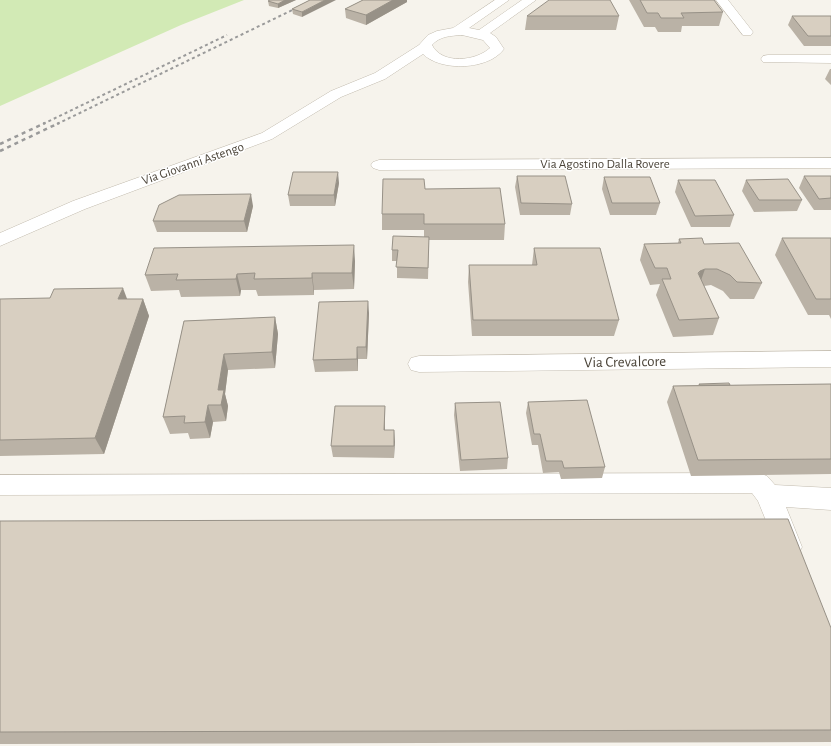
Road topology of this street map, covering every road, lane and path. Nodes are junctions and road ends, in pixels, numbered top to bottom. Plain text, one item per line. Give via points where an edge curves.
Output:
1 (502, 0) edge
2 (530, 0) edge
3 (722, 0) edge
4 (455, 32) junction
5 (747, 32) dead end
6 (480, 34) junction
7 (425, 47) junction
8 (768, 59) dead end
9 (831, 60) edge
10 (455, 63) junction
11 (380, 76) junction
12 (831, 163) edge
13 (379, 165) dead end
14 (0, 240) edge
15 (831, 359) edge
16 (419, 364) dead end
17 (0, 486) edge
18 (769, 494) junction
19 (831, 499) edge
20 (797, 568) edge

1 - 4 street, Via Giovanni Astengo
2 - 6 street
3 - 5 street
4 - 6 street, Via Giovanni Astengo
4 - 7 street, Via Giovanni Astengo via 435,35 428,40
6 - 10 street, Via Giovanni Astengo via 494,41 497,49 492,55 484,60
7 - 10 street, Via Giovanni Astengo via 431,56
7 - 11 street, Via Giovanni Astengo
8 - 9 street
10 - 11 street, Via Giovanni Astengo
11 - 14 street, Via Giovanni Astengo via 336,94 253,143 79,205
12 - 13 street, Via Agostino Dalla Rovere
15 - 16 street, Via Crevalcore
17 - 18 street via 758,483
18 - 19 street
18 - 20 street

